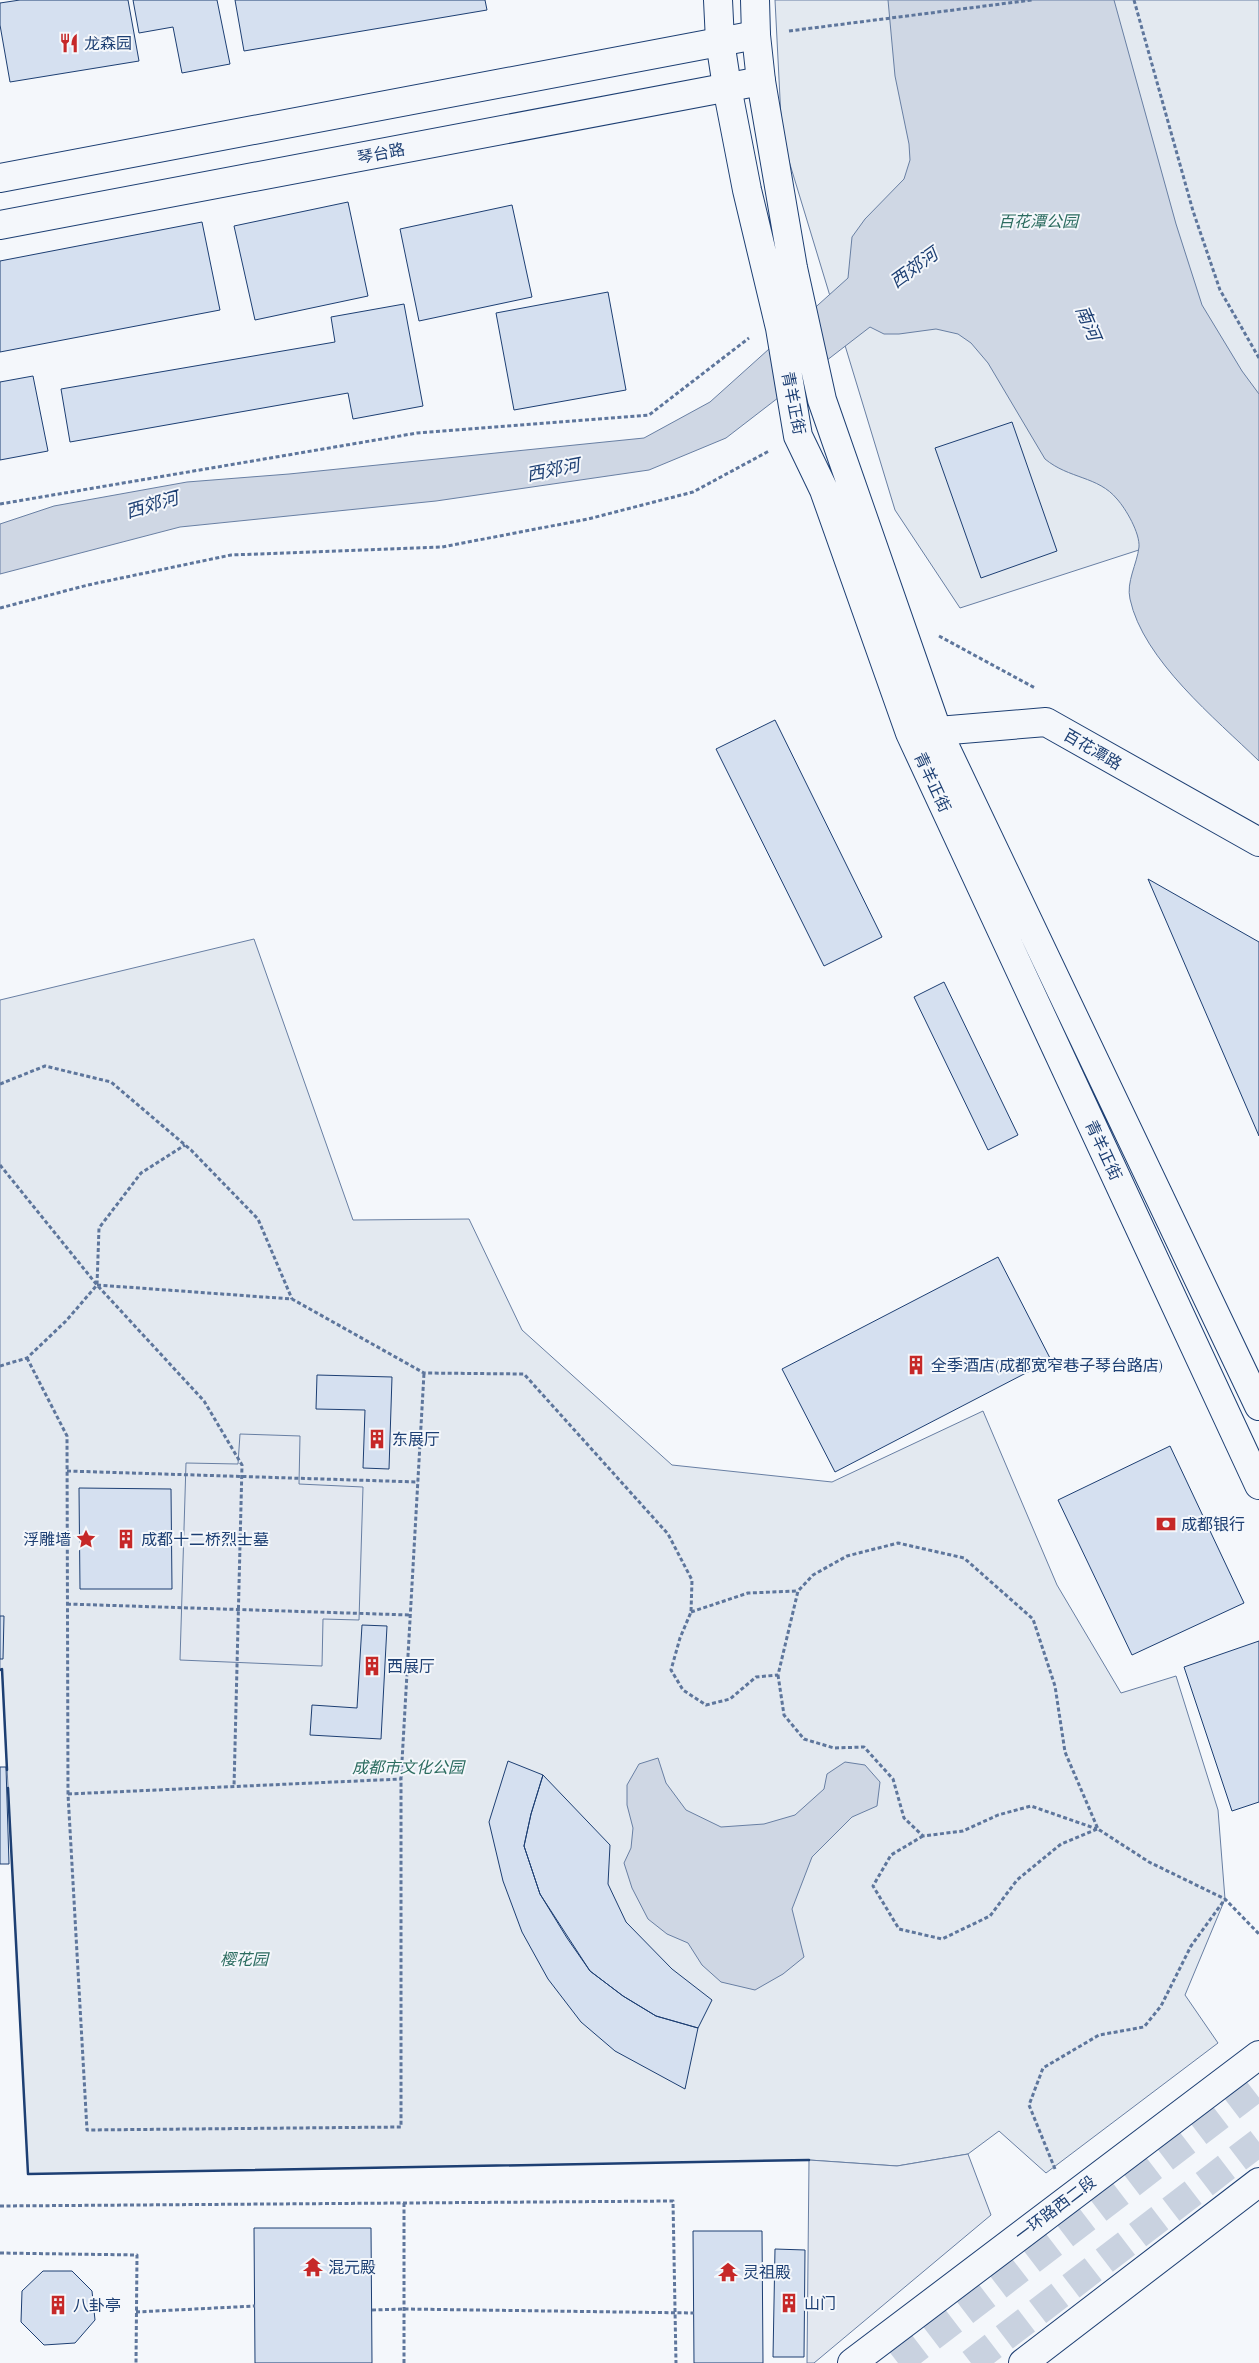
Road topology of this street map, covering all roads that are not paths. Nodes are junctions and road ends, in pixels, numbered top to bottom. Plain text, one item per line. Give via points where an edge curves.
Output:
1 (718, 0) edge
2 (754, 0) edge
3 (756, 35) junction
4 (720, 41) junction
5 (761, 81) junction
6 (727, 87) junction
7 (0, 178) edge
8 (0, 225) edge
9 (786, 317) junction
10 (937, 730) junction
11 (910, 733) junction
12 (1259, 842) edge
13 (1259, 1406) edge
14 (1259, 1485) edge
15 (1259, 2055) edge
16 (1259, 2182) edge
17 (852, 2363) edge
18 (1023, 2363) edge

1 - 4 main road, 青羊正街
2 - 3 main road, 青羊正街
3 - 4 main road
3 - 5 main road, 青羊正街
4 - 6 main road, 青羊正街
4 - 7 main road
5 - 6 main road, 琴台路
5 - 9 main road, 青羊正街
6 - 8 main road, 琴台路
6 - 9 main road, 青羊正街 via 747,190
9 - 10 main road, 青羊正街 via 822,400
9 - 11 main road, 青羊正街 via 796,423 824,490
10 - 11 main road, 百花潭路
10 - 12 main road, 百花潭路 via 1046,722
10 - 13 main road, 青羊正街
11 - 14 main road, 青羊正街
15 - 17 main road, 一环路西二段
16 - 18 main road

